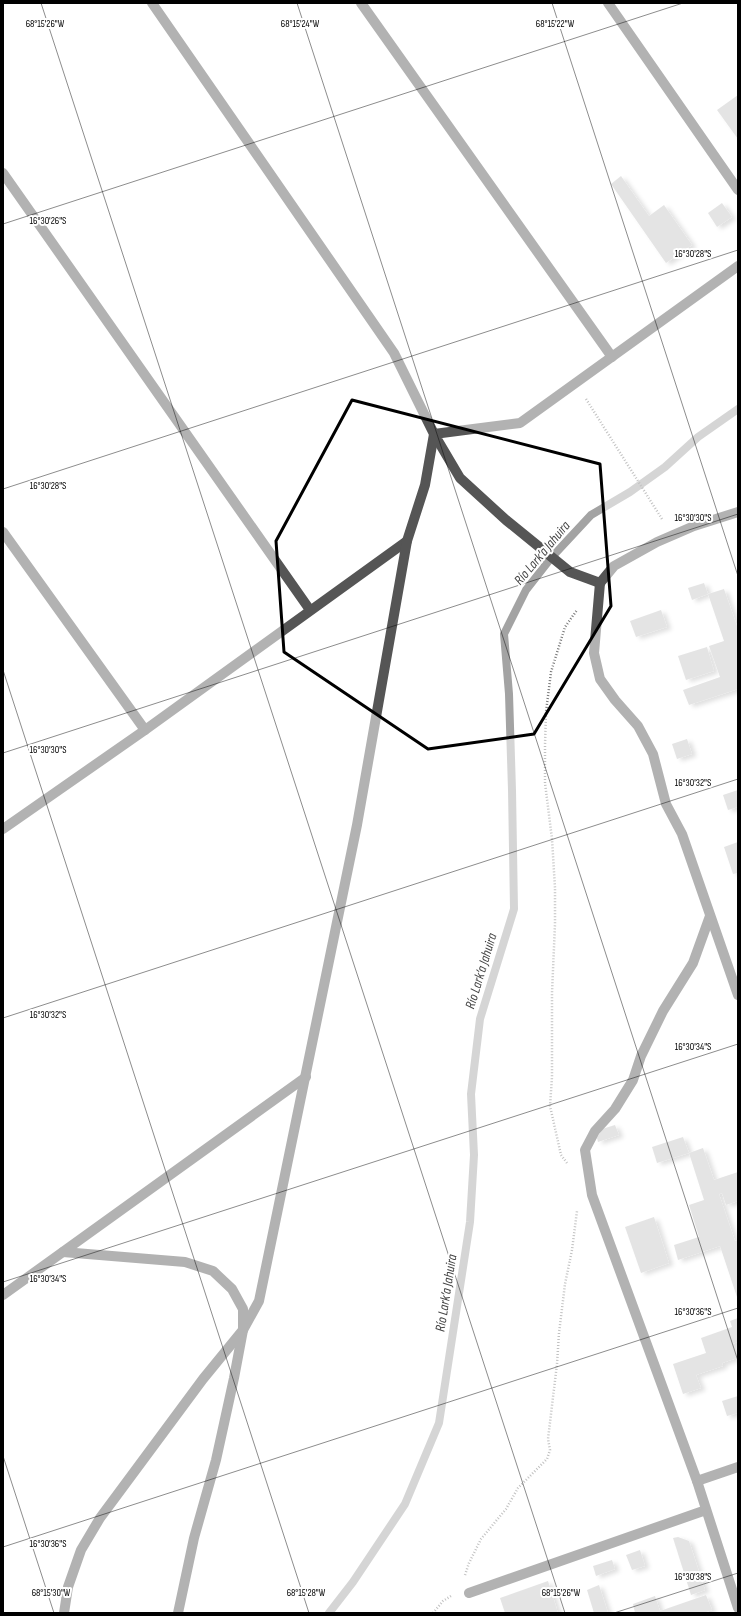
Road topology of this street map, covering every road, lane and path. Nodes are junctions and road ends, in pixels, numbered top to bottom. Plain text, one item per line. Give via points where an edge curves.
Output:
1 (152, 3) edge
2 (361, 3) edge
3 (608, 3) edge
4 (3, 173) edge
5 (738, 190) edge
6 (738, 266) edge
7 (612, 356) junction
8 (576, 383) junction
9 (434, 434) junction
10 (656, 508) dead end
11 (738, 512) edge
12 (3, 532) edge
13 (407, 541) junction
14 (600, 584) junction
15 (310, 610) junction
16 (145, 730) junction
17 (3, 830) edge
18 (710, 916) junction
19 (738, 995) edge
20 (306, 1077) junction
21 (569, 1166) dead end
22 (578, 1208) dead end
23 (63, 1252) junction
24 (3, 1295) edge
25 (243, 1330) junction
26 (738, 1467) edge
27 (697, 1481) junction
28 (706, 1510) junction
29 (469, 1593) junction
30 (738, 1608) edge
31 (64, 1613) edge
32 (178, 1613) edge
33 (433, 1613) edge

1 - 9 street via 394,354
2 - 7 street
3 - 5 street
4 - 15 street
6 - 7 street
7 - 8 street
8 - 9 street via 520,423
8 - 10 path
9 - 13 street via 425,485
9 - 14 street via 460,478 570,572
11 - 14 street via 694,526 657,542 614,566
12 - 16 street
13 - 15 street
13 - 20 street via 356,825
14 - 18 street via 594,653 600,679 638,726 653,754 666,804 682,834
14 - 21 path via 565,627 551,672 546,712 545,783 555,888 550,1106 561,1155
15 - 16 street
16 - 17 street
18 - 19 street
18 - 27 street via 693,963 663,1010 641,1056 633,1080 615,1109 595,1131 585,1150 592,1195
20 - 23 street
20 - 25 street via 259,1301
22 - 29 path via 559,1333 548,1439 550,1450 547,1459 518,1488 506,1509 481,1539 465,1574
23 - 24 street
23 - 25 street via 185,1262 213,1271 236,1296 243,1310
25 - 31 street via 203,1379 100,1518 81,1550 68,1587
25 - 32 street via 216,1460 194,1538
26 - 27 street
27 - 28 street
28 - 29 street
28 - 30 street
29 - 33 path via 453,1594

